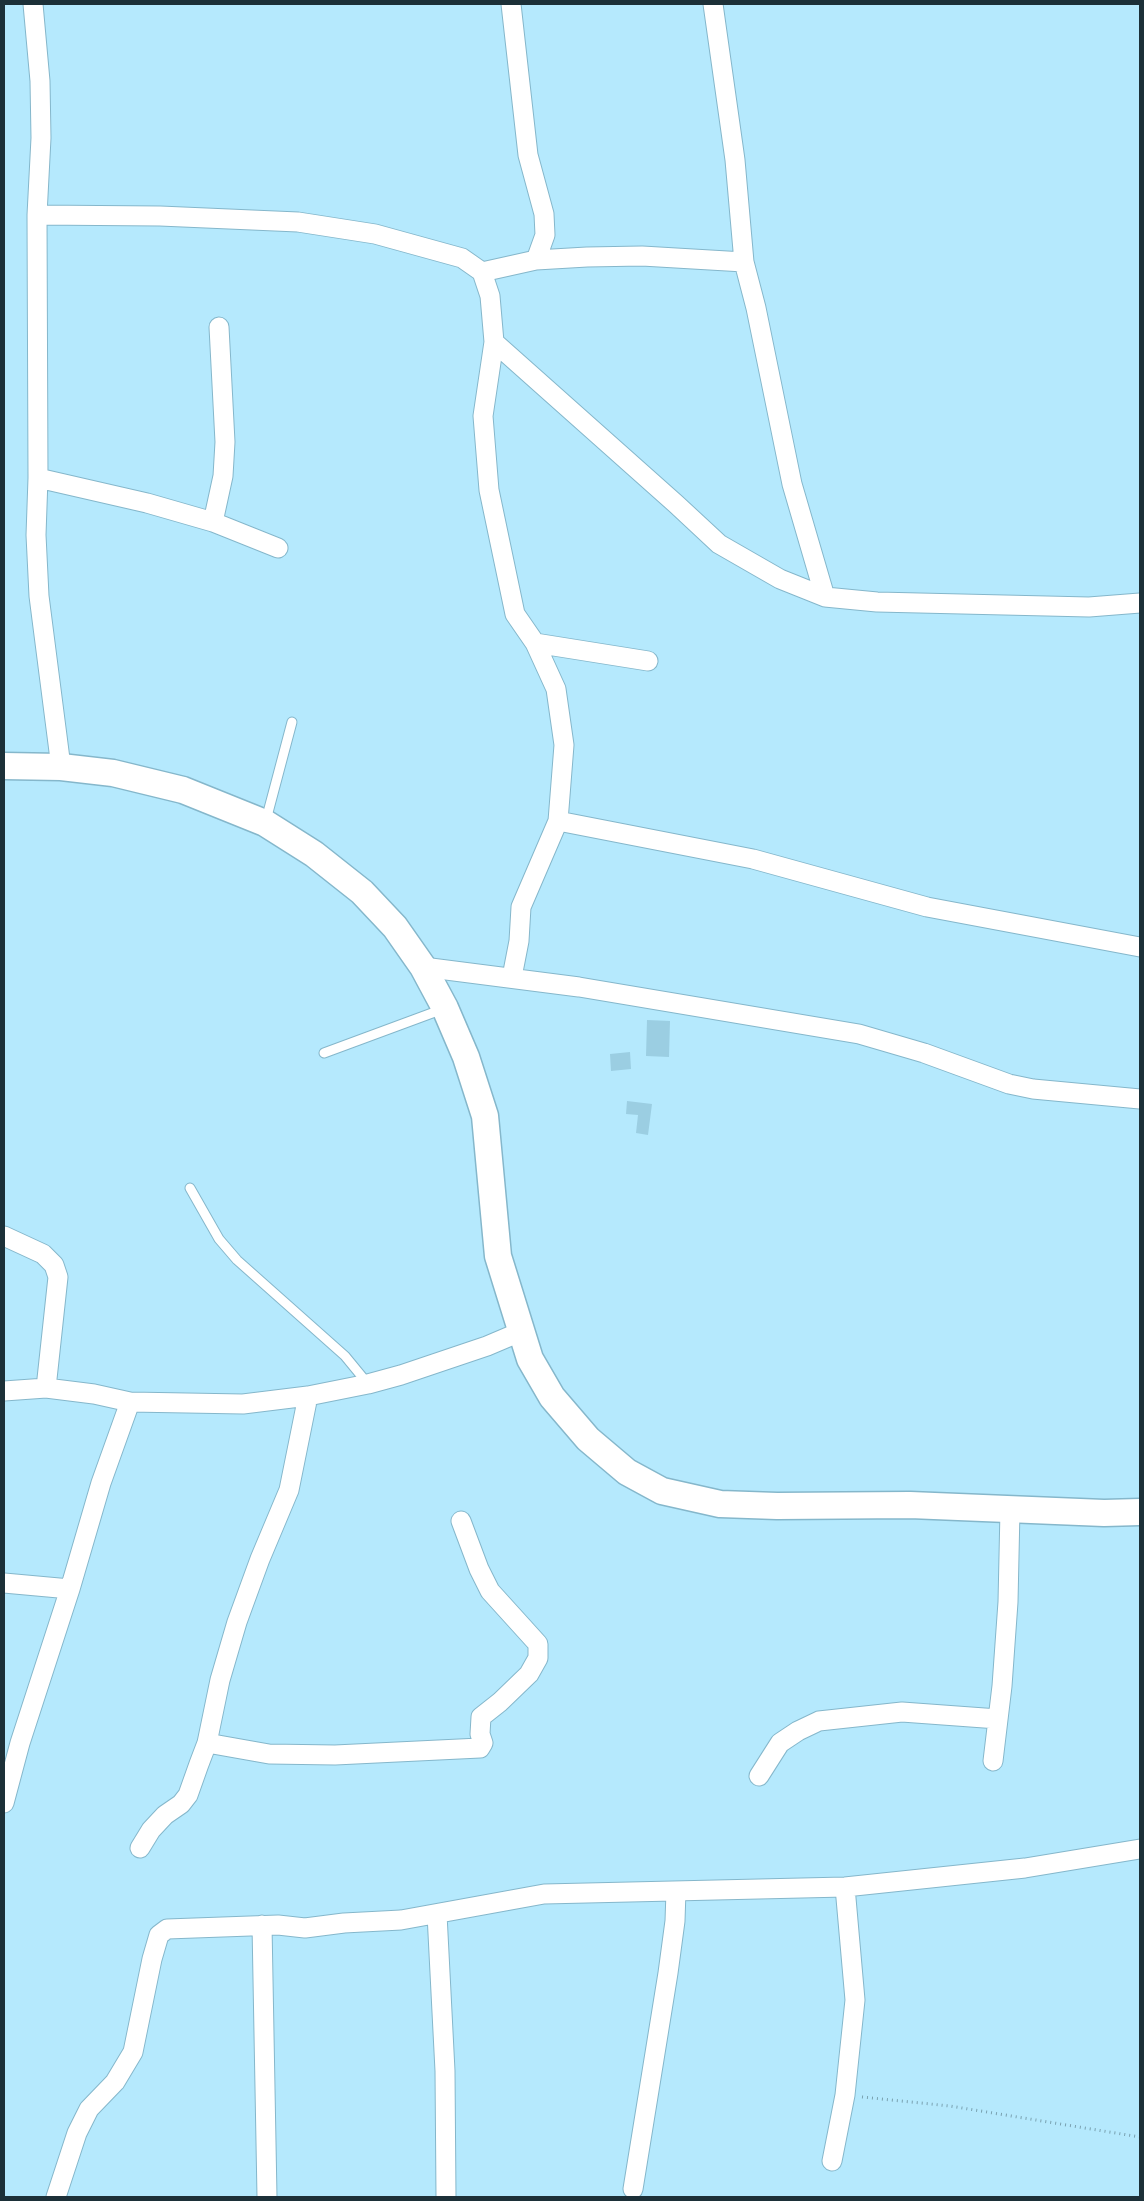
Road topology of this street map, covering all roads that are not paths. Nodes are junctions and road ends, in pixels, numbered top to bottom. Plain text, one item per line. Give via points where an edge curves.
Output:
1 (33, 4) edge
2 (511, 4) edge
3 (713, 4) edge
4 (37, 215) junction
5 (536, 260) junction
6 (744, 262) junction
7 (482, 272) junction
8 (220, 326) dead end
9 (494, 342) junction
10 (38, 478) junction
11 (213, 522) junction
12 (278, 548) dead end
13 (825, 597) junction
14 (1140, 603) edge
15 (535, 643) junction
16 (648, 662) dead end
17 (292, 722) dead end
18 (4, 766) edge
19 (62, 766) junction
20 (558, 821) junction
21 (265, 823) junction
22 (1140, 947) edge
23 (423, 967) junction
24 (512, 977) junction
25 (445, 1008) junction
26 (324, 1052) dead end
27 (1140, 1099) edge
28 (190, 1188) dead end
29 (4, 1236) edge
30 (520, 1332) junction
31 (368, 1384) junction
32 (46, 1388) junction
33 (4, 1390) edge
34 (308, 1396) junction
35 (130, 1402) junction
36 (1010, 1510) junction
37 (1140, 1512) edge
38 (461, 1521) dead end
39 (4, 1583) edge
40 (70, 1589) junction
41 (998, 1719) junction
42 (207, 1743) junction
43 (993, 1761) dead end
44 (759, 1776) dead end
45 (4, 1803) edge
46 (140, 1848) dead end
47 (1140, 1849) edge
48 (845, 1886) junction
49 (676, 1891) junction
50 (437, 1914) junction
51 (262, 1925) junction
52 (832, 2161) dead end
53 (633, 2189) dead end
54 (56, 2197) edge
55 (267, 2197) edge
56 (446, 2197) edge

1 - 4 street via 40,81
2 - 5 street via 528,155 544,214 545,235
3 - 6 street via 735,160
4 - 7 street via 298,222 375,234 442,252 462,258
4 - 10 street
5 - 6 street via 642,256
5 - 7 street
6 - 13 street via 792,484
7 - 9 street via 490,296
8 - 11 street via 225,442 223,476
9 - 13 street via 719,544 780,579
9 - 15 street via 483,416 489,490 515,614
10 - 11 street via 147,502
10 - 19 street via 39,596
11 - 12 street
13 - 14 street via 877,602 1089,607
15 - 16 street
15 - 20 street via 556,689 564,745
17 - 21 lane
18 - 19 main road
19 - 21 main road via 113,773 182,790
20 - 22 street via 752,859 927,907
20 - 24 street via 520,907 519,941
21 - 23 main road via 314,854 362,892 395,926
23 - 24 street
23 - 25 main road
24 - 27 street via 859,1034 1033,1089
25 - 26 lane
25 - 30 main road via 466,1056 485,1116 498,1256
28 - 31 lane via 219,1240 236,1260 345,1356
29 - 32 street via 43,1254 54,1265 58,1277
30 - 31 street via 487,1346
30 - 36 main road via 530,1359 552,1397 588,1439 627,1472 662,1491 720,1504 910,1505
31 - 34 street
32 - 33 street
32 - 35 street
34 - 35 street via 243,1404
34 - 42 street via 289,1490 237,1622 220,1680
35 - 40 street via 101,1483
36 - 37 main road
36 - 41 street via 1008,1602
38 - 42 street via 490,1591 538,1644 538,1658 529,1674 481,1717 483,1743 480,1748 345,1755 270,1754
39 - 40 street
40 - 45 street
41 - 43 street
41 - 44 street via 902,1712 819,1721 780,1743
42 - 46 street via 188,1795 151,1830
47 - 48 street via 1025,1868
48 - 49 street
48 - 52 street via 855,2000 845,2096
49 - 50 street via 544,1894
49 - 53 street via 668,1973
50 - 51 street via 304,1928
50 - 56 street via 445,2071
51 - 54 street via 167,1929 160,1936 152,1959 133,2052 116,2082 89,2109 77,2133
51 - 55 street

